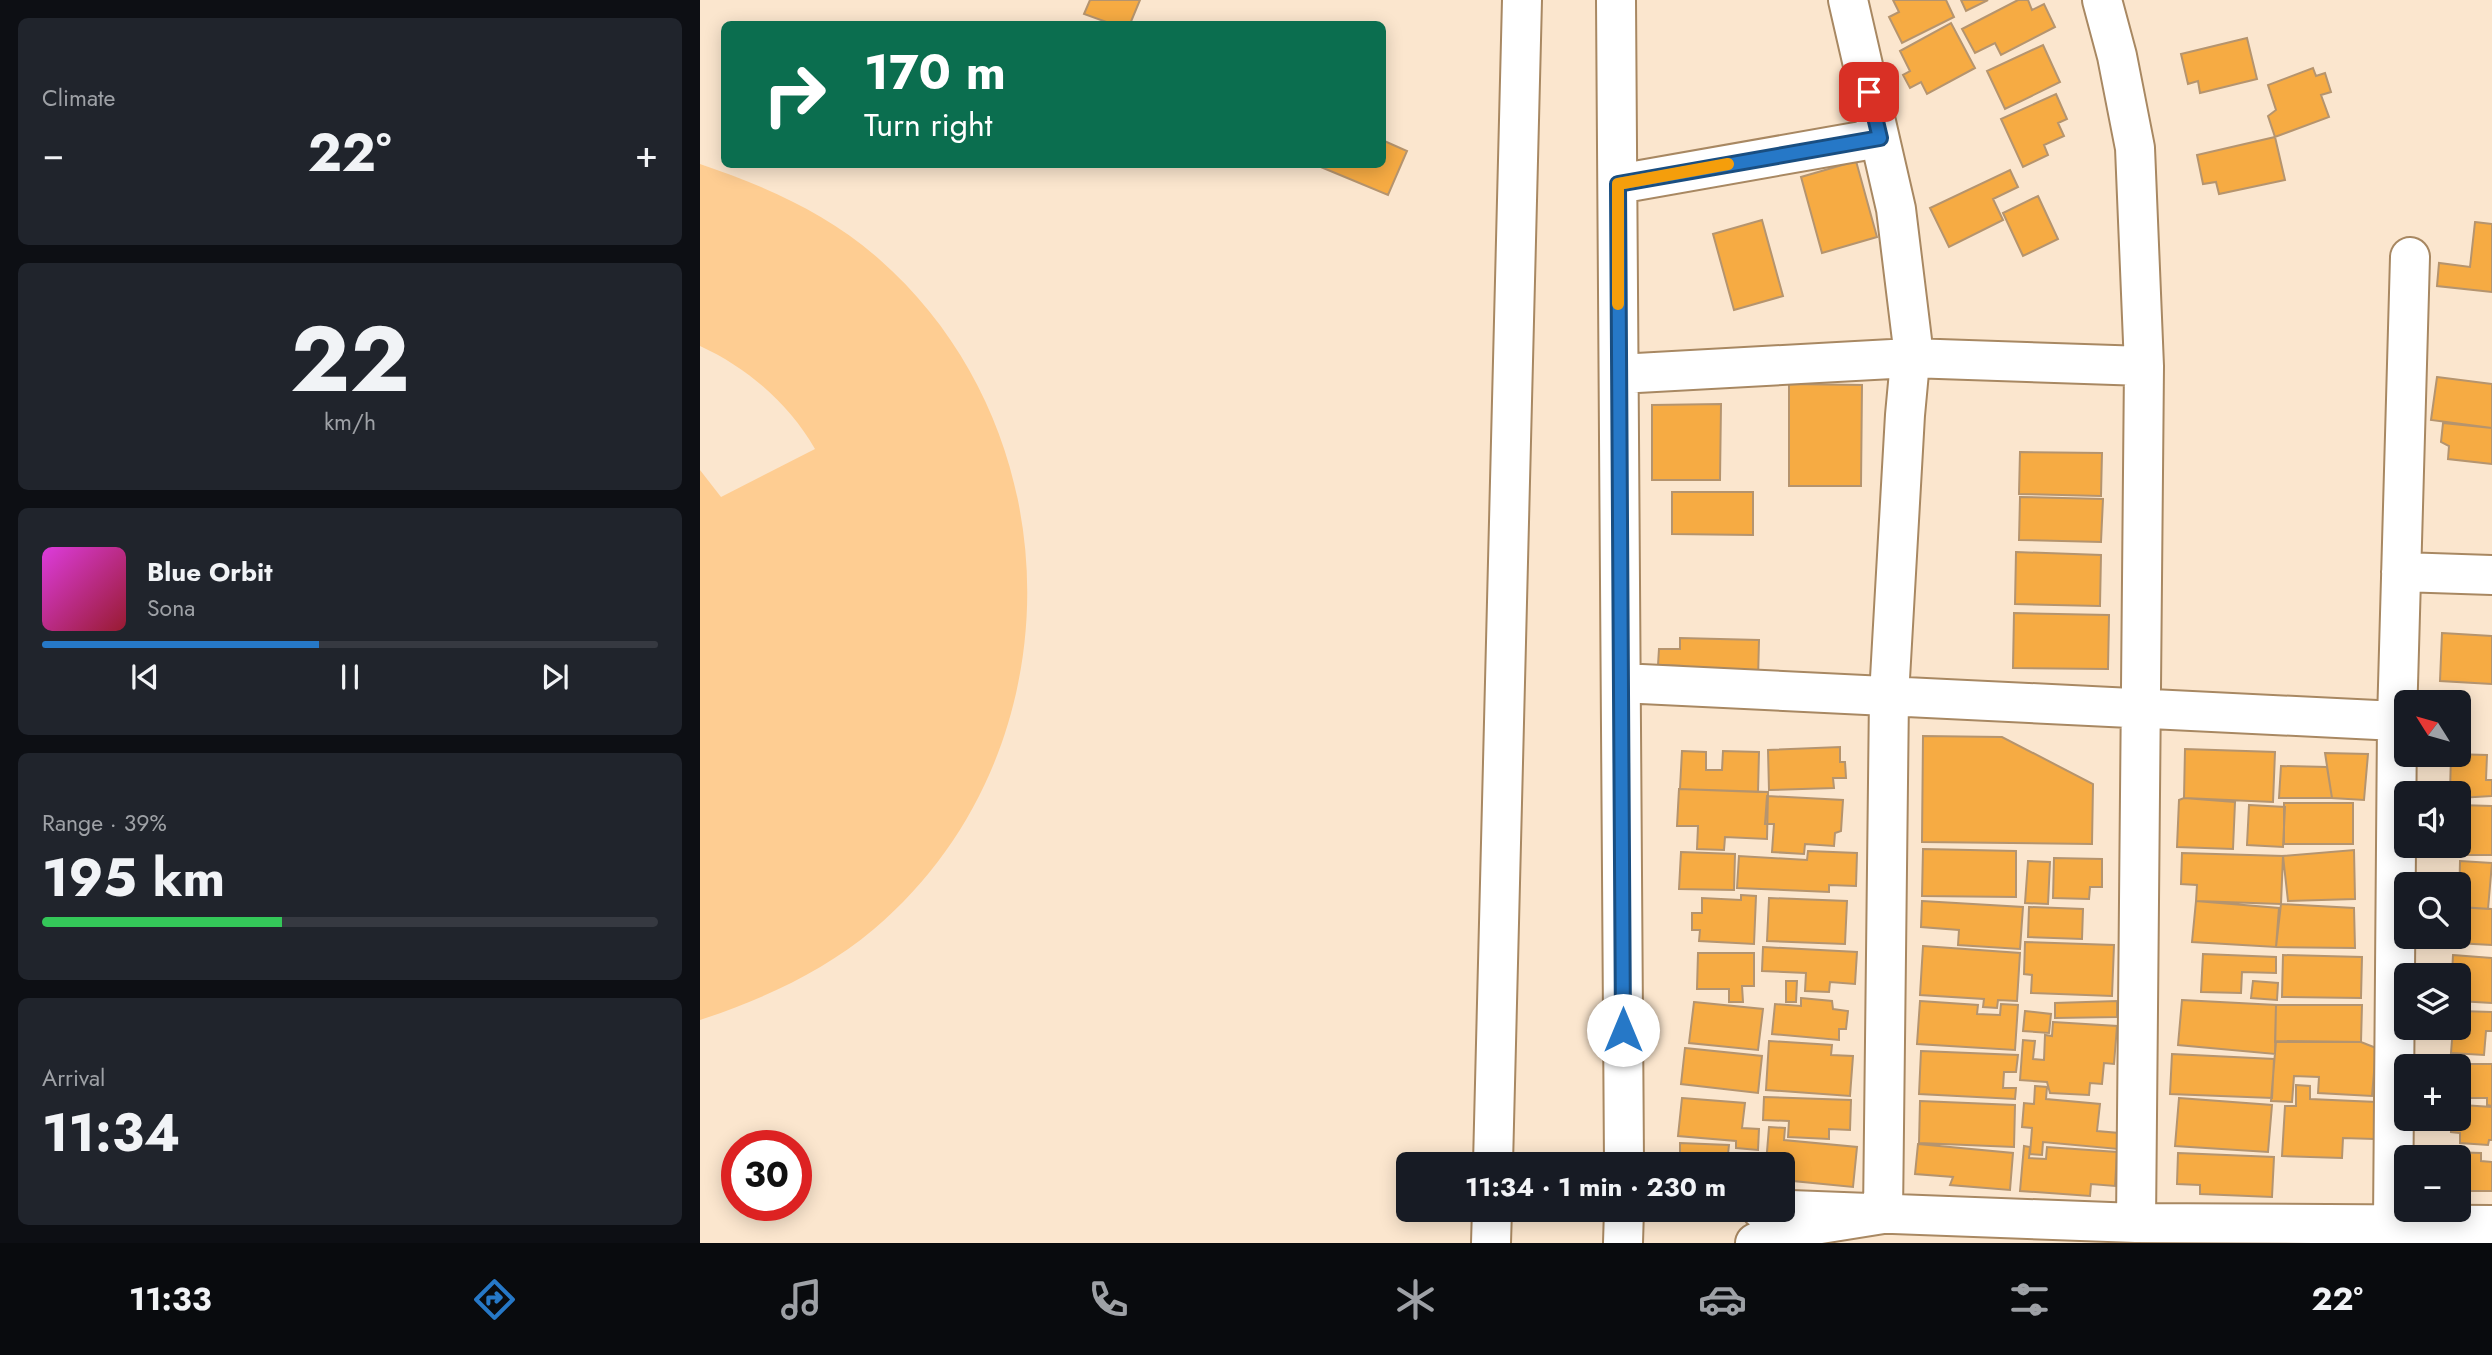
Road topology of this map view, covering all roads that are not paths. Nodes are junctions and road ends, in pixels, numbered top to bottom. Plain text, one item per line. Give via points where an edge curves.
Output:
1 (1521, 0) edge
2 (1616, 0) edge
3 (1848, 0) edge
4 (2102, 0) edge
5 (1880, 138) junction
6 (1618, 184) junction
7 (2410, 257) dead end
8 (1910, 358) junction
9 (2144, 366) junction
10 (1619, 374) junction
11 (2401, 572) junction
12 (2492, 575) edge
13 (1621, 683) junction
14 (2398, 690) edge
15 (1889, 696) junction
16 (2141, 709) junction
17 (2394, 721) edge
18 (2397, 767) edge
19 (1493, 1152) edge
20 (1624, 1152) edge
21 (1795, 1210) edge
22 (1883, 1214) junction
23 (1492, 1222) edge
24 (1624, 1222) edge
25 (2393, 1223) junction
26 (2492, 1225) edge
27 (2115, 1229) edge
28 (2290, 1233) edge
29 (1491, 1243) edge
30 (1623, 1243) edge
31 (1755, 1243) edge

1 - 19 street
2 - 6 street
3 - 5 street
4 - 9 street via 2135,148
5 - 6 street
5 - 8 street via 1896,209 1912,340
6 - 10 street
7 - 11 street
8 - 9 street
8 - 10 street
8 - 15 street
9 - 16 street
10 - 13 street
11 - 12 street
11 - 14 street
13 - 15 street
13 - 20 street
15 - 16 street
15 - 22 street
16 - 17 street
16 - 27 street
18 - 25 street
21 - 22 street
22 - 27 street
22 - 31 street via 1783,1230
23 - 29 street
24 - 30 street
25 - 26 street
25 - 28 street
27 - 28 street

